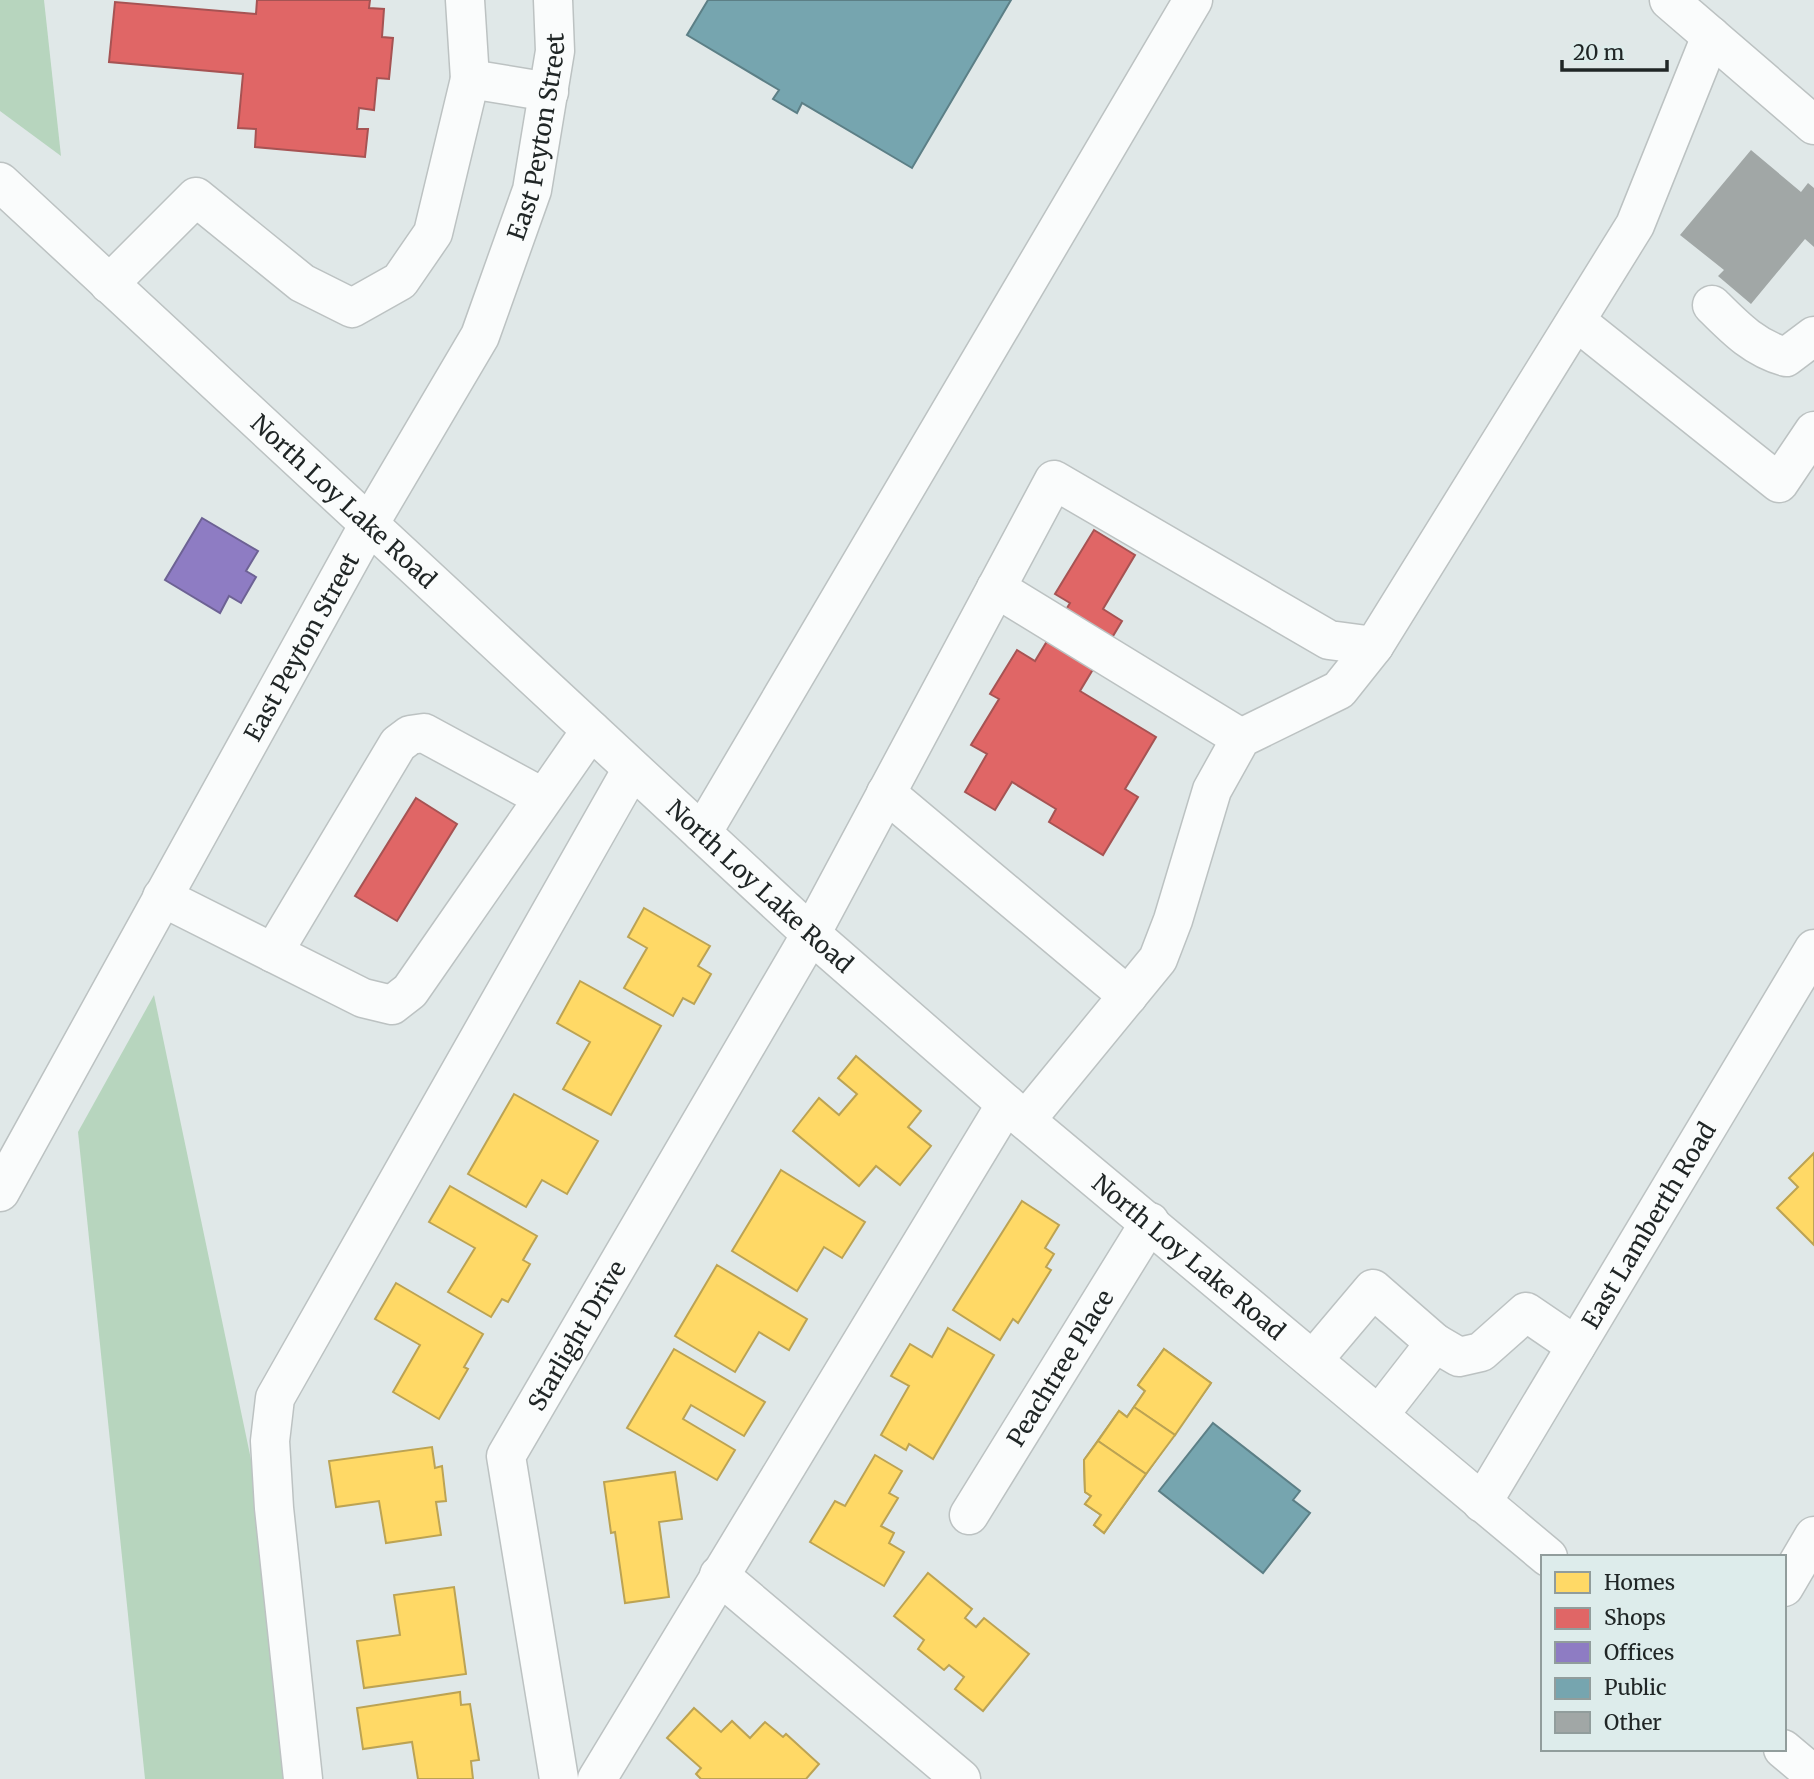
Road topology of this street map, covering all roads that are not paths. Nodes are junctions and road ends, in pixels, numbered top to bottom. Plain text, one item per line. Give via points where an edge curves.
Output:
1 (465, 0) edge
2 (553, 0) edge
3 (1194, 0) edge
4 (1669, 0) edge
5 (1711, 36) junction
6 (470, 79) junction
7 (549, 92) junction
8 (1814, 125) edge
9 (0, 182) edge
10 (109, 284) junction
11 (1712, 305) dead end
12 (1576, 321) junction
13 (1814, 336) edge
14 (1814, 431) edge
15 (368, 526) junction
16 (996, 588) junction
17 (1374, 646) junction
18 (591, 730) junction
19 (1241, 738) junction
20 (632, 769) junction
21 (886, 793) junction
22 (542, 797) junction
23 (702, 833) junction
24 (162, 898) junction
25 (811, 934) junction
26 (1814, 949) edge
27 (272, 953) junction
28 (1128, 996) junction
29 (1016, 1112) junction
30 (0, 1192) edge
31 (1150, 1222) junction
32 (1435, 1342) junction
33 (1576, 1346) junction
34 (1313, 1360) junction
35 (1378, 1415) junction
36 (1482, 1503) junction
37 (969, 1515) dead end
38 (1814, 1536) edge
39 (1546, 1555) edge
40 (719, 1574) junction
41 (1786, 1584) edge
42 (1785, 1751) edge
43 (1814, 1775) edge
44 (303, 1779) edge
45 (559, 1779) edge
46 (597, 1779) edge
47 (961, 1779) edge

1 - 6 street
2 - 7 street, East Peyton Street via 555,51
3 - 23 street
4 - 5 street
5 - 8 street
5 - 12 street via 1635,225
6 - 7 street
6 - 10 street via 433,233 400,281 352,308 302,283 196,197
7 - 15 street, East Peyton Street via 532,190 480,336
9 - 10 street, North Loy Lake Road
10 - 15 street, North Loy Lake Road
11 - 13 street via 1764,351 1786,357
12 - 14 street via 1779,483
12 - 17 street
15 - 18 street, North Loy Lake Road
15 - 24 street, East Peyton Street
16 - 17 street, Starlight Drive via 1054,480 1329,640
16 - 19 street
16 - 21 street, Starlight Drive
17 - 19 street via 1339,690
18 - 20 street, North Loy Lake Road
18 - 22 street
19 - 28 street via 1212,790 1158,959
20 - 23 street, North Loy Lake Road
20 - 44 street via 275,1398 270,1441 274,1508
21 - 25 street, Starlight Drive
21 - 28 street
22 - 27 street via 410,990 393,1006 363,998
22 - 27 street via 424,733 410,735 398,744
23 - 25 street, North Loy Lake Road
24 - 27 street
24 - 30 street, East Peyton Street
25 - 29 street, North Loy Lake Road
25 - 45 street, Starlight Drive via 506,1456
26 - 33 street, East Lamberth Road
28 - 29 street
29 - 31 street, North Loy Lake Road
29 - 40 street
31 - 34 street, North Loy Lake Road
31 - 37 street, Peachtree Place
32 - 33 street via 1459,1357 1481,1352 1526,1312
32 - 34 street via 1373,1289
32 - 35 street
33 - 36 street, East Lamberth Road
34 - 35 street, North Loy Lake Road
35 - 36 street, North Loy Lake Road
36 - 39 street, North Loy Lake Road
38 - 41 street
40 - 46 street
40 - 47 street
42 - 43 street

